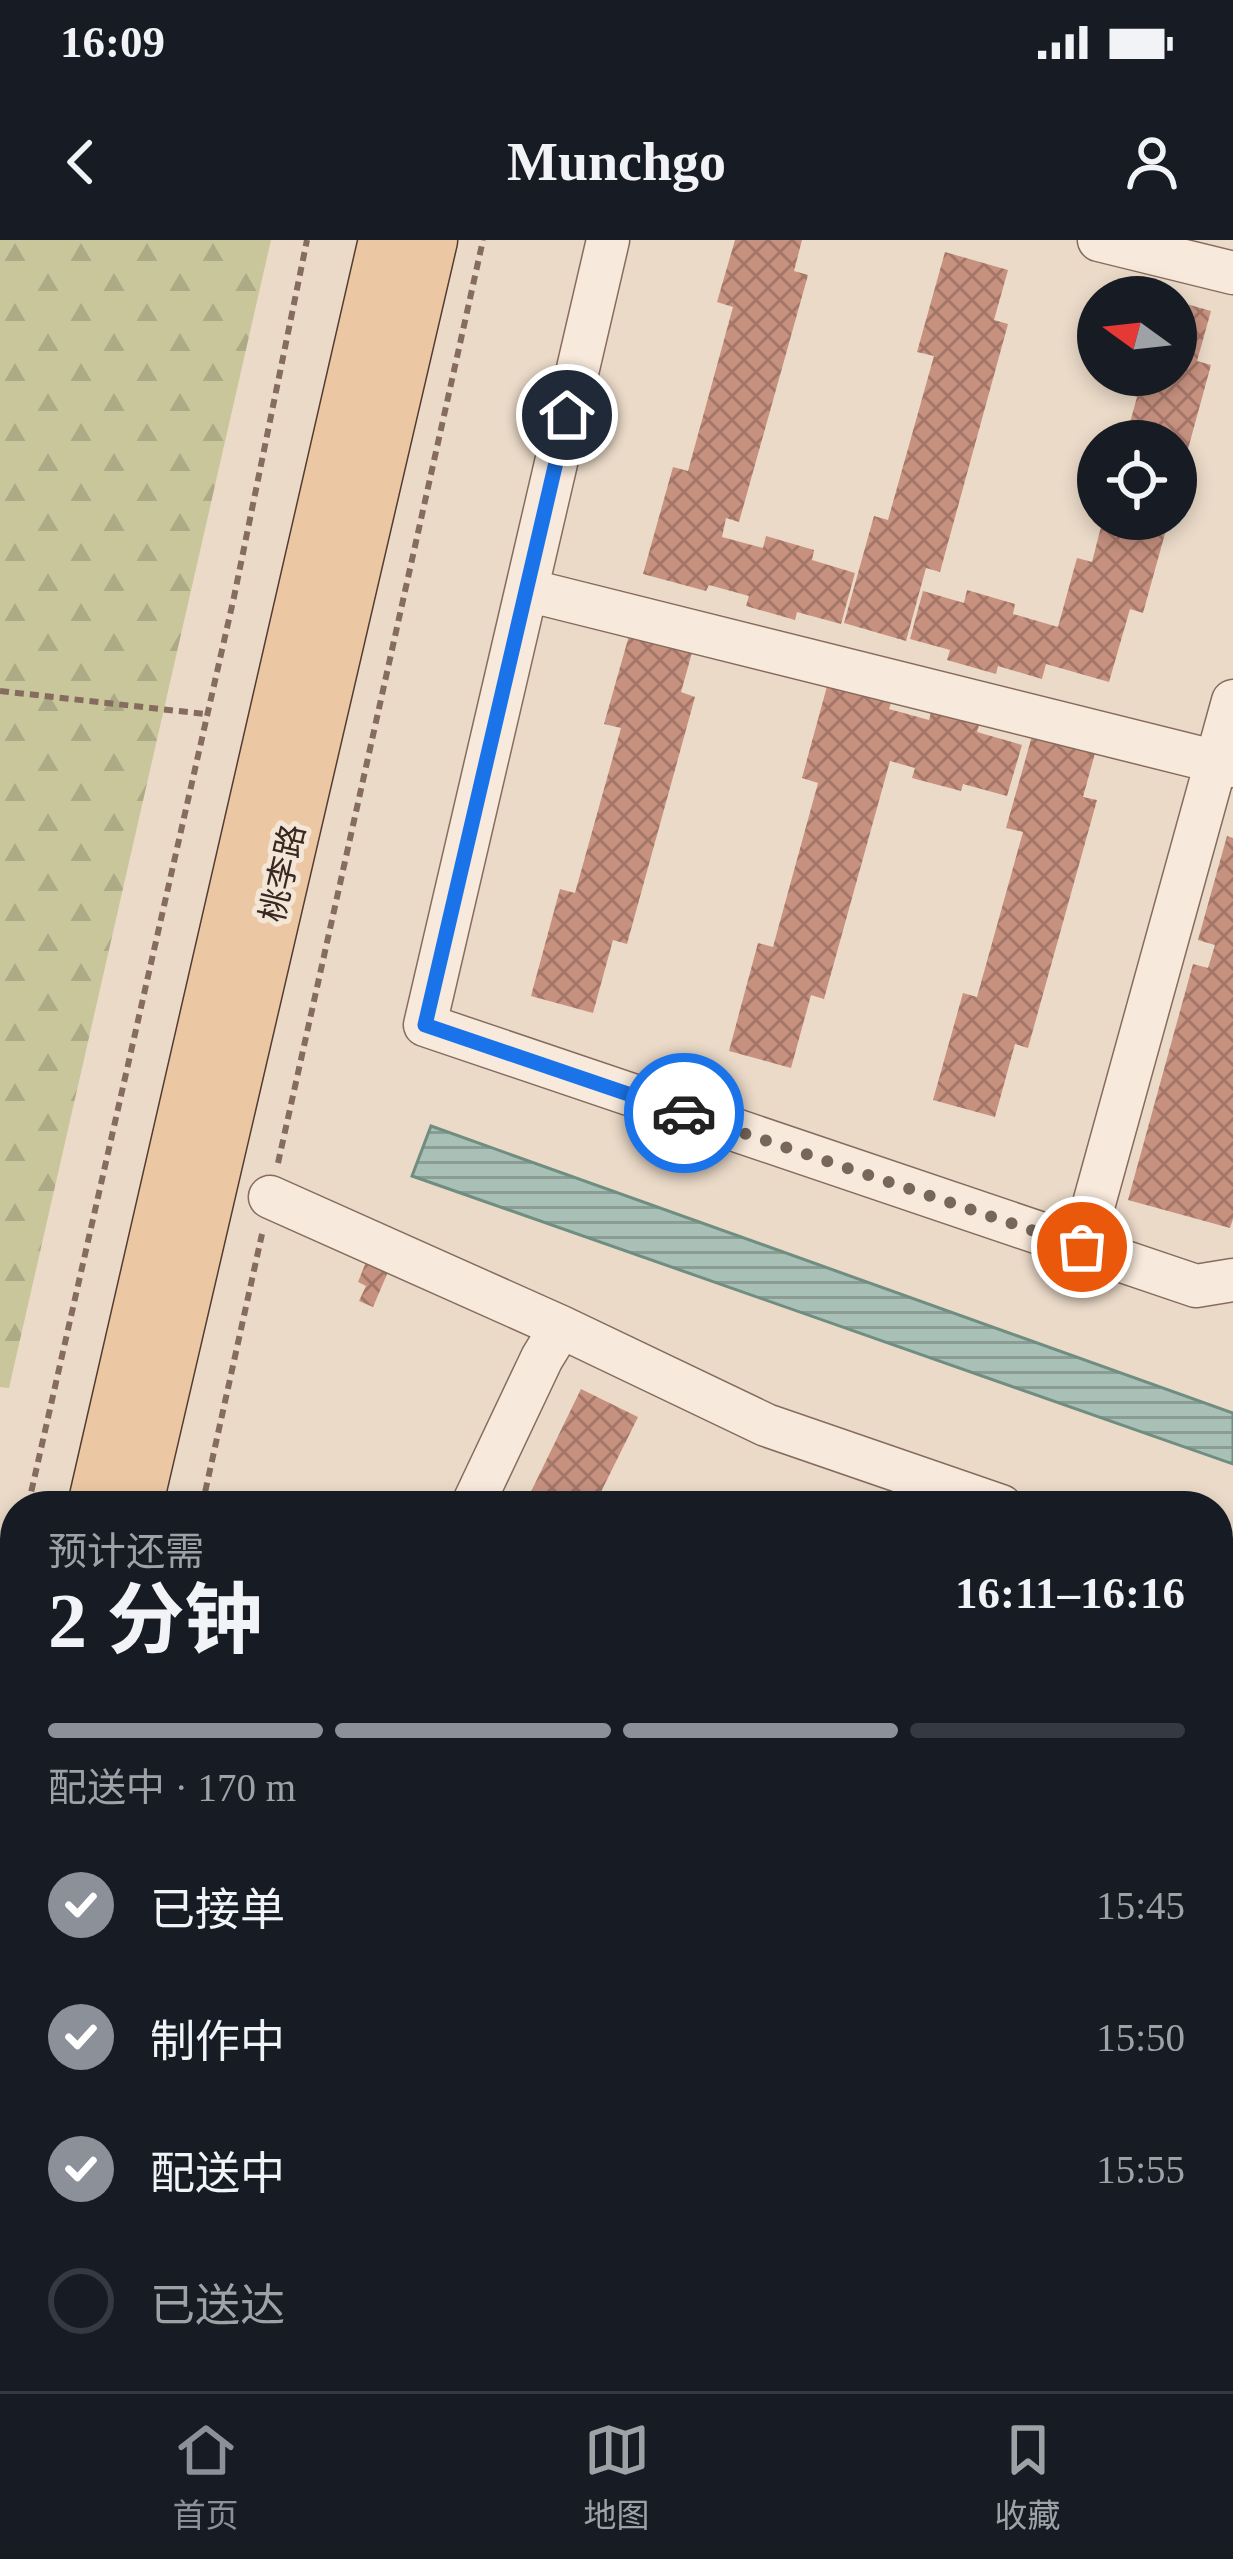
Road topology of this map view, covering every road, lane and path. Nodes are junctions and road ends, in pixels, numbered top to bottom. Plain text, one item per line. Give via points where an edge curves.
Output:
1 (308, 240) edge
2 (386, 240) edge
3 (430, 240) edge
4 (483, 240) edge
5 (608, 240) edge
6 (1099, 240) edge
7 (1233, 274) edge
8 (526, 590) junction
9 (0, 691) edge
10 (1233, 701) edge
11 (207, 714) junction
12 (1224, 764) edge
13 (270, 1197) junction
14 (1082, 1247) junction
15 (1233, 1280) edge
16 (561, 1327) junction
17 (31, 1491) edge
18 (97, 1491) edge
19 (138, 1491) edge
20 (205, 1491) edge
21 (479, 1491) edge
22 (957, 1491) edge

1 - 11 path
2 - 18 main road, 桃李路
3 - 19 main road, 桃李路
4 - 13 path
5 - 8 lane
6 - 7 lane
8 - 12 lane
8 - 14 lane via 425,1025
9 - 11 path
10 - 12 lane
11 - 17 path
12 - 14 lane
13 - 16 lane
13 - 20 path
14 - 15 lane via 1196,1286
16 - 21 lane
16 - 22 lane via 766,1425

